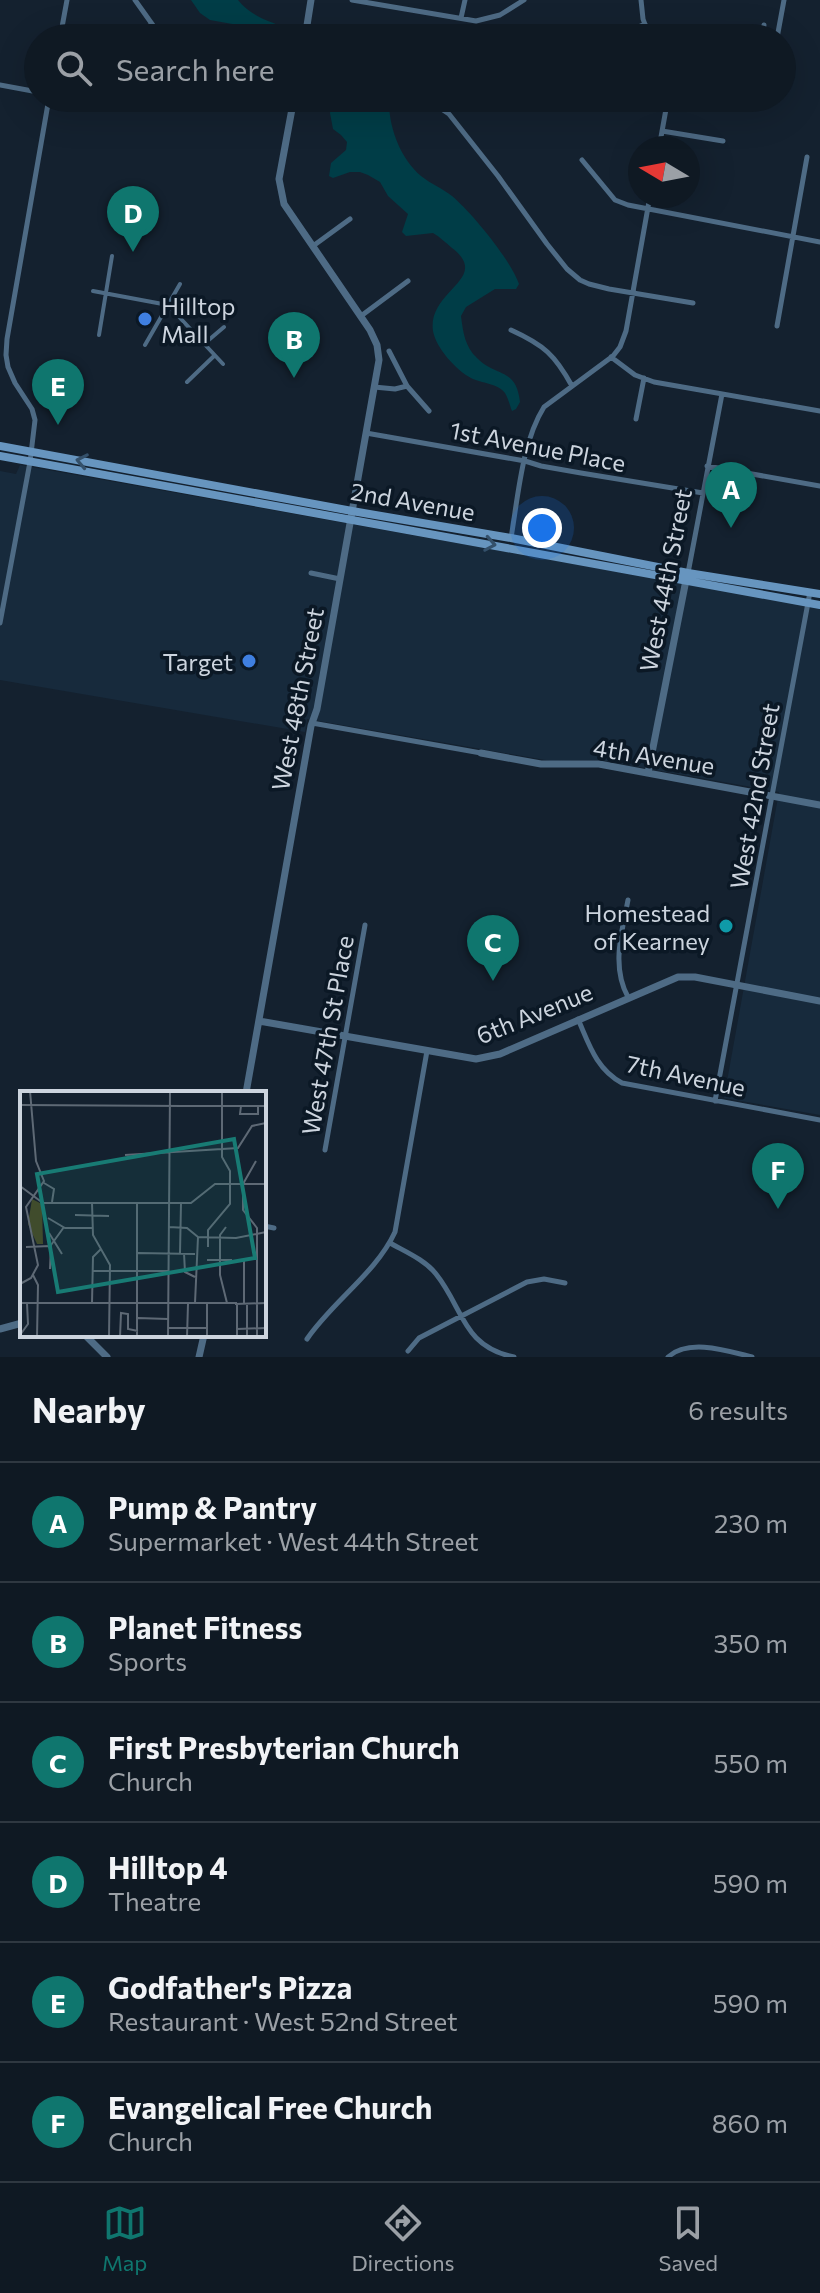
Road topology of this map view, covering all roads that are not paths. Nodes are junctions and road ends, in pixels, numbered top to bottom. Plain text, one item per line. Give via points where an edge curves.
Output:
1 (67, 0) edge
2 (135, 0) edge
3 (311, 0) edge
4 (352, 0) edge
5 (465, 0) edge
6 (524, 0) edge
7 (641, 0) edge
8 (784, 0) edge
9 (391, 3) edge
10 (461, 18) junction
11 (151, 22) edge
12 (63, 24) edge
13 (307, 24) edge
14 (645, 24) edge
15 (780, 24) edge
16 (0, 85) edge
17 (24, 89) edge
18 (46, 112) edge
19 (291, 112) edge
20 (446, 112) edge
21 (665, 112) edge
22 (662, 131) junction
23 (661, 136) edge
24 (723, 141) dead end
25 (807, 157) dead end
26 (582, 160) dead end
27 (647, 210) junction
28 (350, 219) dead end
29 (794, 237) junction
30 (820, 242) edge
31 (312, 247) junction
32 (112, 256) dead end
33 (408, 281) dead end
34 (180, 284) dead end
35 (93, 291) dead end
36 (107, 293) junction
37 (632, 294) junction
38 (693, 303) dead end
39 (168, 305) junction
40 (361, 316) junction
41 (777, 326) dead end
42 (224, 327) dead end
43 (511, 330) dead end
44 (99, 335) dead end
45 (204, 344) junction
46 (145, 345) dead end
47 (389, 351) dead end
48 (214, 355) junction
49 (611, 357) junction
50 (223, 364) dead end
51 (644, 378) junction
52 (187, 382) dead end
53 (407, 386) junction
54 (572, 386) junction
55 (374, 387) junction
56 (722, 394) junction
57 (429, 411) dead end
58 (820, 411) edge
59 (636, 419) dead end
60 (366, 433) junction
61 (0, 446) edge
62 (31, 451) junction
63 (0, 456) edge
64 (525, 461) junction
65 (30, 462) junction
66 (707, 466) junction
67 (820, 486) edge
68 (703, 493) junction
69 (352, 515) junction
70 (511, 538) junction
71 (311, 573) dead end
72 (687, 576) junction
73 (340, 579) junction
74 (815, 593) edge
75 (808, 602) junction
76 (820, 605) edge
77 (0, 623) edge
78 (312, 723) junction
79 (481, 753) joint
80 (648, 773) junction
81 (772, 796) junction
82 (820, 805) edge
83 (628, 900) dead end
84 (365, 925) dead end
85 (738, 985) junction
86 (628, 997) junction
87 (820, 1001) edge
88 (578, 1019) junction
89 (259, 1021) junction
90 (345, 1035) junction
91 (427, 1051) junction
92 (246, 1091) edge
93 (715, 1101) junction
94 (820, 1120) edge
95 (325, 1150) dead end
96 (266, 1226) edge
97 (274, 1228) dead end
98 (390, 1243) junction
99 (565, 1283) dead end
100 (460, 1317) junction
101 (20, 1324) edge
102 (0, 1329) edge
103 (87, 1337) edge
104 (204, 1337) edge
105 (307, 1339) dead end
106 (408, 1351) dead end
107 (501, 1355) edge
108 (107, 1357) edge
109 (199, 1357) edge
110 (514, 1357) edge
111 (668, 1357) edge
112 (752, 1357) edge

1 - 12 street
2 - 11 street
3 - 13 street
4 - 9 street
5 - 10 street
6 - 10 street via 486,20
7 - 14 street
8 - 15 street
9 - 10 street
16 - 17 street
18 - 62 street via 6,355 35,420
19 - 31 street, West 48th Street via 280,190
20 - 37 street via 567,269 589,284
21 - 22 street
22 - 23 street
22 - 24 street
25 - 29 street
26 - 27 street via 615,200
27 - 29 street
27 - 37 street
28 - 31 street
29 - 30 street
29 - 41 street
31 - 40 street, West 48th Street
32 - 36 street
33 - 40 street
34 - 39 street
35 - 36 street
36 - 39 street
36 - 44 street
37 - 38 street
37 - 49 street via 626,331
39 - 45 street
39 - 46 street
40 - 55 street, West 48th Street via 377,345
42 - 45 street
43 - 54 street via 549,351
45 - 48 street
47 - 53 street
48 - 50 street
48 - 52 street
49 - 51 street
49 - 54 street
51 - 56 street
51 - 59 street
53 - 55 street
53 - 57 street
54 - 64 street via 544,407
55 - 60 street, West 48th Street
56 - 58 street
56 - 66 street, West 44th Street
60 - 64 street, 1st Avenue Place
60 - 69 street, West 48th Street
61 - 62 main road, 2nd Avenue
62 - 65 street
69 -> 62 main road, 2nd Avenue
63 - 65 main road, 2nd Avenue
64 - 68 street, 1st Avenue Place
64 - 70 street
65 - 69 main road, 2nd Avenue
65 - 77 street
66 - 67 street
66 - 68 street, West 44th Street
68 - 72 street, West 44th Street
69 - 70 main road, 2nd Avenue
69 -> 72 main road, 2nd Avenue
69 - 73 street, West 48th Street
70 - 72 main road, 2nd Avenue
71 - 73 street
72 - 74 main road, 2nd Avenue
72 - 75 main road, 2nd Avenue
72 - 80 street, West 44th Street
73 - 78 street, West 48th Street
74 - 75 street, West 42nd Street
75 - 76 main road, 2nd Avenue
75 - 81 street, West 42nd Street
78 - 79 street
78 - 89 street, West 48th Street
79 - 80 street, 4th Avenue
80 - 81 street, 4th Avenue
81 - 82 street, 4th Avenue
81 - 85 street, West 42nd Street
83 - 86 street via 619,970
84 - 90 street, West 47th St Place
85 - 86 street, 6th Avenue via 678,977
85 - 87 street, 6th Avenue
85 - 93 street, West 42nd Street
86 - 88 street, 6th Avenue
88 - 91 street, 6th Avenue via 487,1058
88 - 93 street, 7th Avenue via 609,1076 635,1087
89 - 90 street, 6th Avenue
89 - 92 street, West 48th Street
90 - 91 street, 6th Avenue
90 - 95 street, West 47th St Place
91 - 98 street
93 - 94 street, 7th Avenue
96 - 97 street
98 - 100 street via 435,1273
98 - 105 street
99 - 100 street via 527,1282
100 - 106 street via 419,1338
100 - 107 street via 475,1338
101 - 102 street
103 - 108 street
104 - 109 street
107 - 110 street
111 - 112 street via 692,1347

